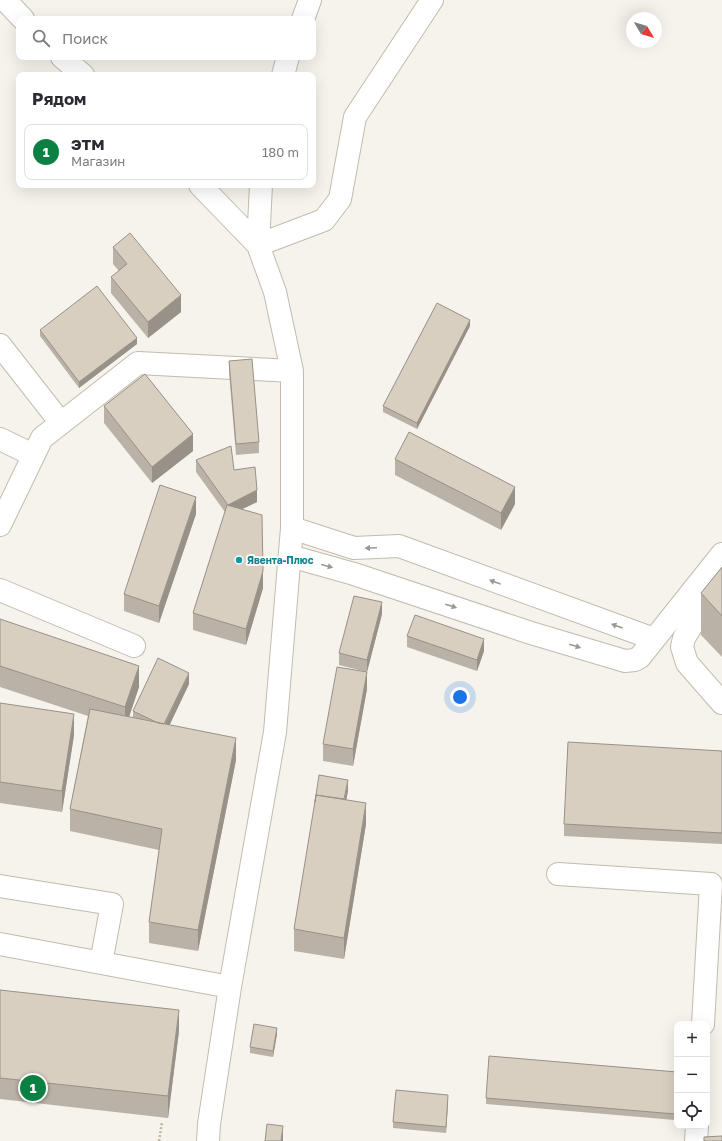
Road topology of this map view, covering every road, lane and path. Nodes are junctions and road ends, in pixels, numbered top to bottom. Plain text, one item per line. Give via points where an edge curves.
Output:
1 (5, 0) edge
2 (310, 0) edge
3 (432, 0) edge
4 (20, 16) edge
5 (304, 16) edge
6 (66, 60) edge
7 (287, 60) edge
8 (80, 72) edge
9 (284, 72) edge
10 (203, 188) edge
11 (261, 188) edge
12 (258, 245) junction
13 (0, 345) edge
14 (292, 371) junction
15 (61, 423) junction
16 (0, 439) edge
17 (33, 455) junction
18 (0, 525) edge
19 (292, 528) junction
20 (722, 554) edge
21 (290, 556) junction
22 (722, 587) edge
23 (0, 590) edge
24 (654, 639) junction
25 (134, 646) dead end
26 (722, 703) edge
27 (558, 874) dead end
28 (0, 886) edge
29 (0, 944) edge
30 (101, 963) junction
31 (230, 988) junction
32 (703, 1021) edge
33 (162, 1122) dead end
34 (696, 1129) edge
35 (159, 1141) edge
36 (208, 1141) edge
37 (696, 1141) edge

1 - 4 street
2 - 5 street
3 - 12 street via 355,118 340,199 324,220
6 - 8 street
7 - 9 street
10 - 12 street
11 - 12 street
12 - 14 street via 275,292
13 - 15 street
14 - 15 street via 138,363
14 - 19 street
15 - 17 street via 42,438
16 - 17 street
17 - 18 street
19 - 21 street
24 -> 19 street via 399,546 354,548
20 - 24 street
21 -> 24 street via 625,661 640,657
21 - 31 street via 275,732
22 - 26 street via 692,625 682,647 687,663
23 - 25 street
27 - 32 street via 712,884
28 - 30 street via 112,904
29 - 30 street
30 - 31 street
31 - 36 street
33 - 35 path
34 - 37 street

